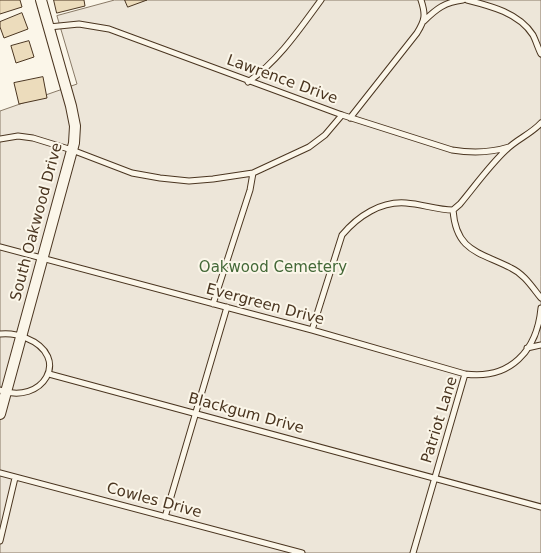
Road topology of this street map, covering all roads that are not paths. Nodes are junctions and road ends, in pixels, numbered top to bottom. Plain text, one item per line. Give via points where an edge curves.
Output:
1 (42, 0) edge
2 (321, 0) edge
3 (421, 0) edge
4 (462, 0) edge
5 (467, 0) edge
6 (424, 21) junction
7 (49, 27) junction
8 (541, 54) edge
9 (248, 82) junction
10 (342, 115) junction
11 (350, 118) junction
12 (541, 123) edge
13 (0, 139) edge
14 (508, 148) junction
15 (72, 150) junction
16 (253, 173) junction
17 (453, 210) junction
18 (0, 247) edge
19 (42, 258) junction
20 (541, 298) edge
21 (213, 304) junction
22 (227, 307) junction
23 (541, 308) edge
24 (312, 330) junction
25 (0, 334) edge
26 (21, 336) junction
27 (541, 345) edge
28 (527, 349) junction
29 (49, 374) junction
30 (465, 374) junction
31 (3, 391) edge
32 (196, 413) junction
33 (0, 414) edge
34 (0, 473) edge
35 (15, 478) junction
36 (435, 479) junction
37 (541, 507) edge
38 (165, 517) junction
39 (0, 540) edge
40 (302, 553) edge
41 (413, 553) edge

1 - 7 street, South Oakwood Drive
2 - 9 lane via 266,70
3 - 6 lane
4 - 6 lane via 441,6
5 - 8 lane via 507,12 522,22 533,35
6 - 11 lane
7 - 9 lane, Lawrence Drive via 79,24 109,29
7 - 15 street, South Oakwood Drive via 75,126
9 - 10 lane, Lawrence Drive
10 - 11 lane, Lawrence Drive
10 - 16 lane via 325,135 309,147
11 - 14 lane, Lawrence Drive via 452,150 494,152
12 - 14 lane
13 - 15 lane via 26,137
14 - 17 lane
15 - 16 lane via 132,173 160,178 213,180
15 - 19 street, South Oakwood Drive
16 - 21 lane
17 - 20 lane via 456,230 465,243 478,254 522,275
17 - 24 lane via 390,203 352,223 342,235
18 - 19 lane, Evergreen Drive
19 - 21 lane, Evergreen Drive
19 - 26 street, South Oakwood Drive
21 - 22 lane, Evergreen Drive
22 - 24 lane, Evergreen Drive
22 - 32 lane
23 - 28 lane, Patriot Lane via 537,330
24 - 30 lane, Evergreen Drive
25 - 26 lane
26 - 29 lane via 43,349 50,365
26 - 31 street, South Oakwood Drive
27 - 28 lane
28 - 30 lane, Patriot Lane via 510,366 497,373
29 - 31 lane via 32,390 20,394
29 - 32 lane, Blackgum Drive
30 - 36 lane, Patriot Lane
31 - 33 street
32 - 36 lane, Blackgum Drive
32 - 38 lane
34 - 35 lane, Cowles Drive
35 - 38 lane, Cowles Drive
35 - 39 lane
36 - 37 lane, Blackgum Drive
36 - 41 lane, Patriot Lane
38 - 40 lane, Cowles Drive

